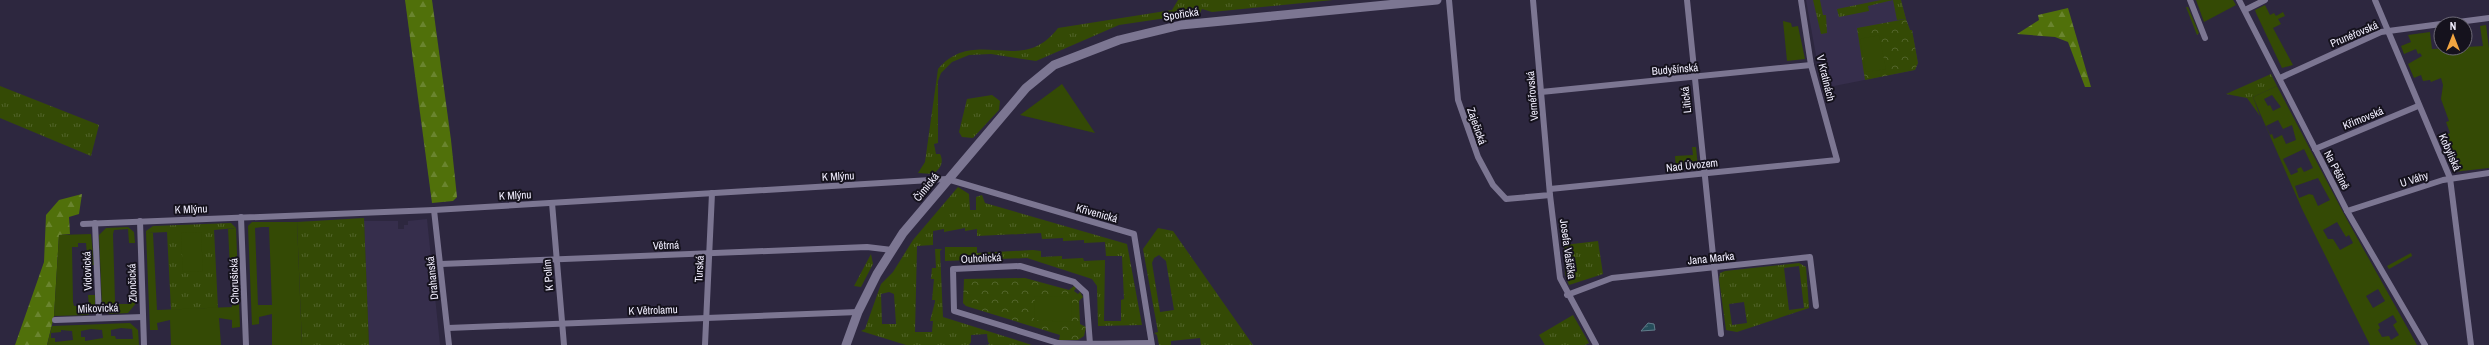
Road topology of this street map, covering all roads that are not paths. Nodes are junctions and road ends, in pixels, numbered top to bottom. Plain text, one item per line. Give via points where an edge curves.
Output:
1 (1437, 0) edge
2 (1449, 0) edge
3 (1533, 0) edge
4 (1687, 0) edge
5 (1801, 0) edge
6 (2190, 0) edge
7 (2239, 0) edge
8 (2265, 0) edge
9 (2375, 0) edge
10 (1386, 2) edge
11 (2245, 10) junction
12 (2489, 18) edge
13 (2473, 20) edge
14 (2433, 25) edge
15 (2388, 31) junction
16 (2205, 38) dead end
17 (1054, 65) joint
18 (1811, 65) junction
19 (1694, 77) junction
20 (2280, 78) junction
21 (1541, 92) junction
22 (2418, 106) junction
23 (2315, 149) junction
24 (1837, 160) joint
25 (2489, 173) edge
26 (1704, 175) junction
27 (2450, 178) junction
28 (947, 179) junction
29 (1550, 192) junction
30 (712, 193) junction
31 (552, 202) junction
32 (434, 210) junction
33 (2347, 211) junction
34 (241, 217) junction
35 (140, 221) junction
36 (95, 223) junction
37 (83, 224) dead end
38 (892, 250) junction
39 (710, 253) junction
40 (557, 259) junction
41 (440, 264) junction
42 (1713, 268) junction
43 (1567, 295) junction
44 (1816, 306) dead end
45 (858, 312) junction
46 (143, 317) junction
47 (98, 318) junction
48 (707, 318) junction
49 (55, 320) dead end
50 (562, 323) junction
51 (448, 328) junction
52 (1721, 334) dead end
53 (1090, 344) edge
54 (1151, 344) edge
55 (144, 345) edge
56 (246, 345) edge
57 (449, 345) edge
58 (564, 345) edge
59 (705, 345) edge
60 (846, 345) edge
61 (1596, 345) edge
62 (2425, 345) edge
63 (2471, 345) edge

1 - 10 street, Spořická
2 - 29 street, Zaječická via 1458,100 1478,157 1494,185 1506,199
3 - 21 street, Vernéřovská
4 - 19 street, Litická
5 - 18 street, V Kratinách
6 - 16 street
7 - 11 street, Na Pěšině
8 - 11 street
9 - 15 street, Kobyliská
10 - 17 street, Spořická via 1182,25 1113,42
11 - 20 street, Na Pěšině
12 - 13 street, Prunéřovská
14 - 15 street, Prunéřovská
15 - 20 street, Prunéřovská
15 - 22 street, Kobyliská
17 - 28 street, Čimická via 1026,88
18 - 19 street, Budyšínská
18 - 24 street, V Kratinách
19 - 21 street, Budyšínská
19 - 26 street, Litická
20 - 23 street, Na Pěšině
21 - 29 street, Vernéřovská
22 - 23 street, Křimovská
22 - 27 street, Kobyliská
23 - 33 street, Na Pěšině
24 - 26 street, Nad Úvozem
25 - 27 street, U Váhy
26 - 29 street, Nad Úvozem
26 - 42 street, Litická
27 - 33 street, U Váhy
27 - 63 street, Kobyliská
28 - 30 street, K Mlýnu
28 - 38 street, Čimická
28 - 54 street, Křivenická via 1134,234
29 - 43 street, Josefa Vašíčka via 1560,278
30 - 31 street, K Mlýnu
30 - 39 street, Turská
31 - 32 street, K Mlýnu
31 - 40 street, K Polím
32 - 34 street, K Mlýnu
32 - 41 street, Drahanská
33 - 62 street, Na Pěšině
34 - 35 street, K Mlýnu
34 - 56 street, Chorušická
35 - 36 street, K Mlýnu
35 - 46 street, Zlončická
36 - 37 street, K Mlýnu
36 - 47 street, Vidovická
38 - 39 street, Větrná via 867,247
38 - 45 street, Čimická
39 - 40 street, Větrná
39 - 48 street, Turská
40 - 41 street, Větrná
40 - 50 street, K Polím
41 - 51 street, Drahanská
42 - 43 street, Jana Marka via 1612,278
42 - 44 street, Jana Marka via 1810,257
42 - 52 street, Litická
43 - 61 street, Josefa Vašíčka
45 - 48 street, K Větrolamu
45 - 60 street, Čimická
46 - 47 street, Mikovická
46 - 55 street, Zlončická
47 - 49 street, Mikovická
48 - 50 street, K Větrolamu
48 - 59 street, Turská
50 - 51 street, K Větrolamu
50 - 58 street, K Polím
51 - 57 street, Drahanská
53 - 53 street, Ouholická via 1086,293 1074,282 1020,266 953,270 954,311 1058,343
53 - 54 street

